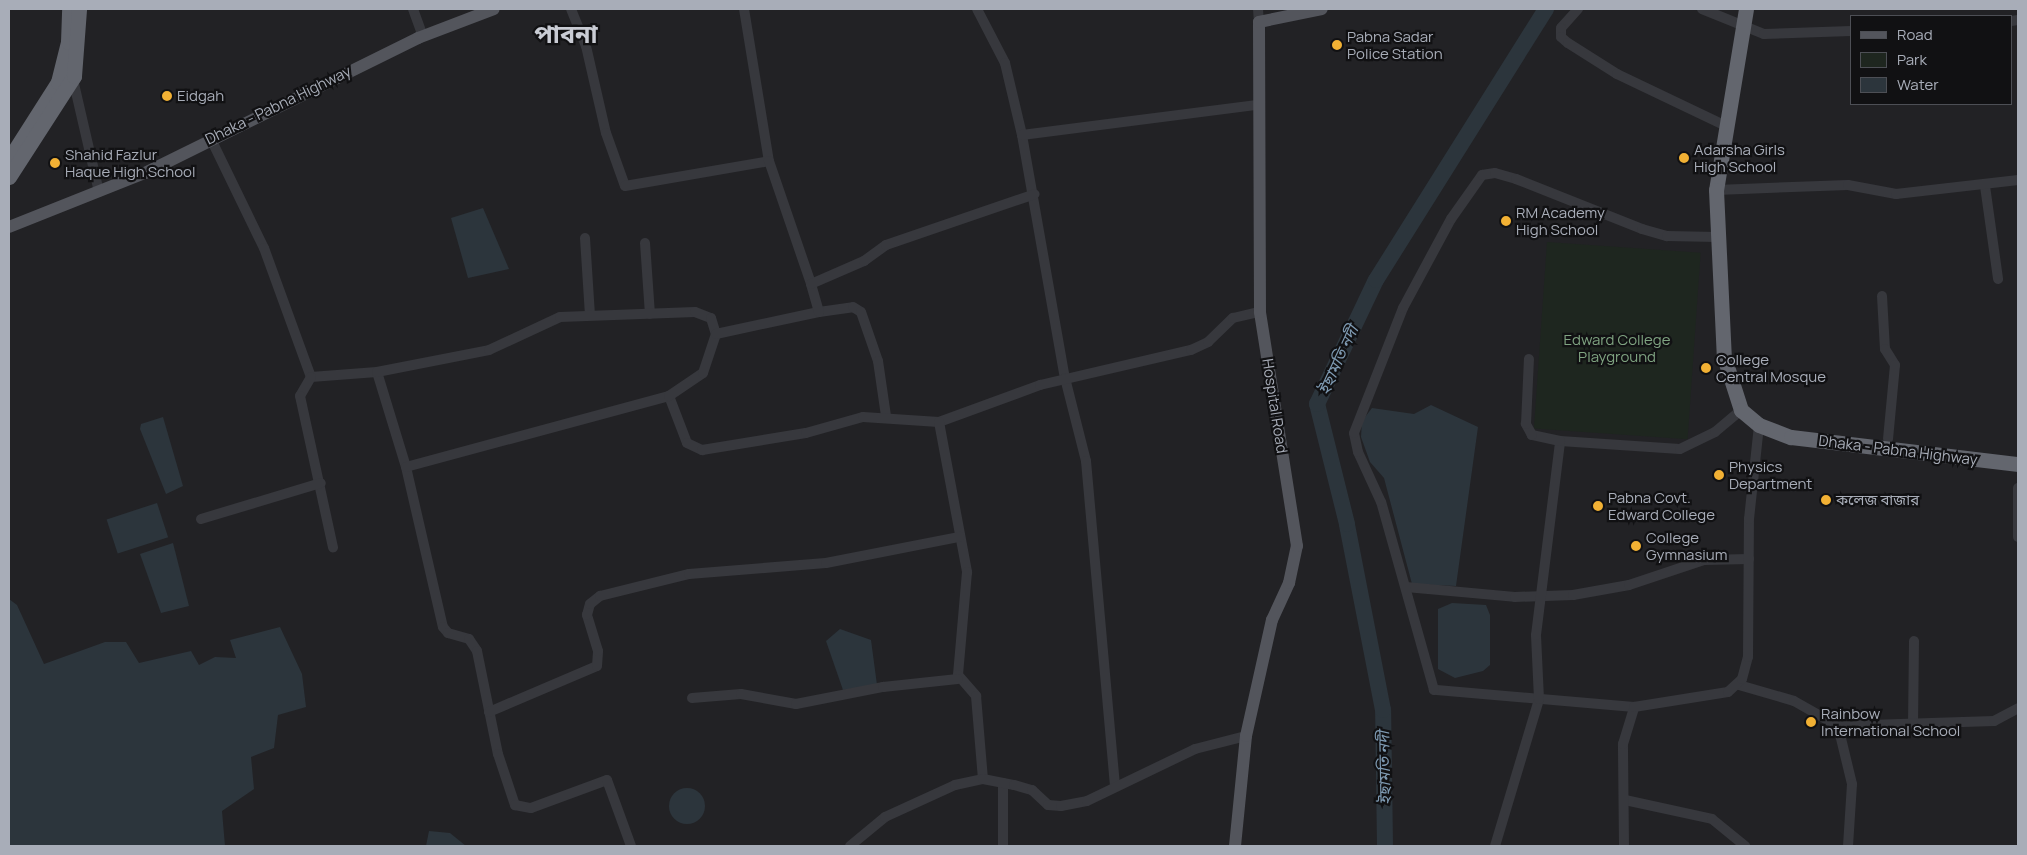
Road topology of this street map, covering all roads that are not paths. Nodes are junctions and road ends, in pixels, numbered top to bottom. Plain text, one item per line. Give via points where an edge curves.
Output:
1 (69, 9) edge
2 (79, 9) edge
3 (413, 9) edge
4 (494, 9) edge
5 (571, 9) edge
6 (744, 9) edge
7 (977, 9) edge
8 (1258, 9) edge
9 (1322, 9) edge
10 (1578, 9) edge
11 (1702, 9) edge
12 (1746, 9) edge
13 (1259, 22) junction
14 (1742, 28) junction
15 (1850, 31) edge
16 (423, 36) junction
17 (68, 72) junction
18 (1257, 105) junction
19 (1724, 125) junction
20 (1022, 135) junction
21 (210, 137) junction
22 (9, 159) edge
23 (769, 161) junction
24 (9, 177) edge
25 (2018, 180) edge
26 (1985, 186) junction
27 (1716, 190) junction
28 (99, 192) junction
29 (1035, 194) junction
30 (9, 227) edge
31 (1717, 237) junction
32 (585, 238) dead end
33 (645, 243) dead end
34 (1998, 279) dead end
35 (811, 284) junction
36 (1882, 296) dead end
37 (819, 312) junction
38 (1260, 312) junction
39 (650, 314) junction
40 (590, 315) junction
41 (716, 334) junction
42 (1530, 359) dead end
43 (377, 372) junction
44 (312, 377) junction
45 (1065, 378) junction
46 (669, 396) junction
47 (1741, 410) junction
48 (886, 416) junction
49 (939, 422) junction
50 (1759, 425) junction
51 (1780, 430) junction
52 (1888, 439) junction
53 (1560, 441) junction
54 (2018, 454) edge
55 (2018, 464) edge
56 (406, 467) junction
57 (321, 483) junction
58 (2018, 488) edge
59 (201, 519) dead end
60 (959, 537) junction
61 (2018, 537) edge
62 (332, 547) dead end
63 (1749, 559) junction
64 (1406, 587) junction
65 (1544, 595) junction
66 (1914, 641) dead end
67 (958, 679) junction
68 (1739, 684) junction
69 (692, 698) dead end
70 (1539, 699) junction
71 (1634, 707) junction
72 (2018, 708) edge
73 (489, 712) junction
74 (1913, 724) junction
75 (1838, 726) junction
76 (1246, 736) junction
77 (983, 779) junction
78 (1003, 783) junction
79 (1115, 786) junction
80 (1625, 800) junction
81 (631, 846) edge
82 (850, 846) edge
83 (1003, 846) edge
84 (1234, 846) edge
85 (1494, 846) edge
86 (1624, 846) edge
87 (1745, 846) edge
88 (1848, 846) edge

1 - 17 highway
2 - 17 highway
3 - 16 street
4 - 16 main road, Dhaka - Pabna Highway
5 - 23 street via 586,46 606,133 625,186
6 - 23 street
7 - 20 street via 1005,63
8 - 13 street
9 - 13 main road
10 - 19 street via 1562,28 1561,37 1568,43 1634,83
11 - 14 street
12 - 14 highway
13 - 18 main road, Hospital Road
14 - 15 street via 1784,36
14 - 19 highway
16 - 21 main road, Dhaka - Pabna Highway
17 - 22 highway
17 - 24 highway
17 - 28 street
18 - 20 street
18 - 38 main road, Hospital Road
19 - 27 highway
20 - 29 street
21 - 28 main road, Dhaka - Pabna Highway via 145,173
21 - 44 street via 264,248
23 - 35 street
25 - 26 street
26 - 27 street via 1896,194 1848,185
26 - 34 street
27 - 31 highway
28 - 30 main road, Dhaka - Pabna Highway
29 - 35 street via 886,245 864,261
29 - 45 street
31 - 47 highway via 1724,357
31 - 64 street via 1667,236 1516,179 1494,173 1482,175 1451,219 1403,308 1354,433 1358,452 1381,502
32 - 40 street
33 - 39 street
35 - 37 street
36 - 52 street via 1885,349 1895,365
37 - 41 street
37 - 48 street via 853,307 861,312 878,361
38 - 45 street via 1232,318 1208,342 1191,350
38 - 76 main road, Hospital Road via 1297,546 1289,583 1272,620
39 - 40 street
39 - 41 street via 706,314
40 - 43 street via 548,321 524,338 489,350
41 - 46 street via 703,373
42 - 53 street via 1526,424 1532,434
43 - 44 street
43 - 56 street
44 - 57 street via 300,396
45 - 49 street
45 - 79 street via 1086,461
46 - 48 street via 687,443 702,450
46 - 56 street
47 - 50 highway, Dhaka - Pabna Highway
47 - 53 street via 1715,432 1680,449
48 - 49 street
49 - 60 street
50 - 51 highway, Dhaka - Pabna Highway
50 - 63 street
51 - 52 highway, Dhaka - Pabna Highway via 1794,428
51 - 55 highway, Dhaka - Pabna Highway via 1791,437
52 - 54 highway, Dhaka - Pabna Highway
53 - 65 street
56 - 73 street via 443,627 473,643
57 - 59 street
57 - 62 street
58 - 61 street
60 - 67 street via 967,572
60 - 73 street via 826,563 689,574 600,596 590,604 587,615 598,651 597,666
63 - 65 street via 1704,560 1629,585
63 - 68 street via 1748,657
64 - 65 street via 1467,595
64 - 70 street via 1434,690
65 - 70 street via 1536,635
66 - 74 street
67 - 69 street via 883,687 796,704 741,694
67 - 77 street via 976,696
68 - 71 street via 1704,697
68 - 75 street via 1794,701
70 - 71 street
70 - 85 street
71 - 80 street via 1623,744
72 - 74 street via 1994,721
73 - 81 street via 498,754 518,808 531,808 607,780
74 - 75 street
75 - 88 street via 1852,784
76 - 79 street via 1195,749
76 - 84 main road, Hospital Road
77 - 78 street
77 - 82 street via 920,798 884,818
78 - 79 street via 1032,790 1048,805 1060,806 1087,801
78 - 83 street
80 - 86 street
80 - 87 street via 1712,819

